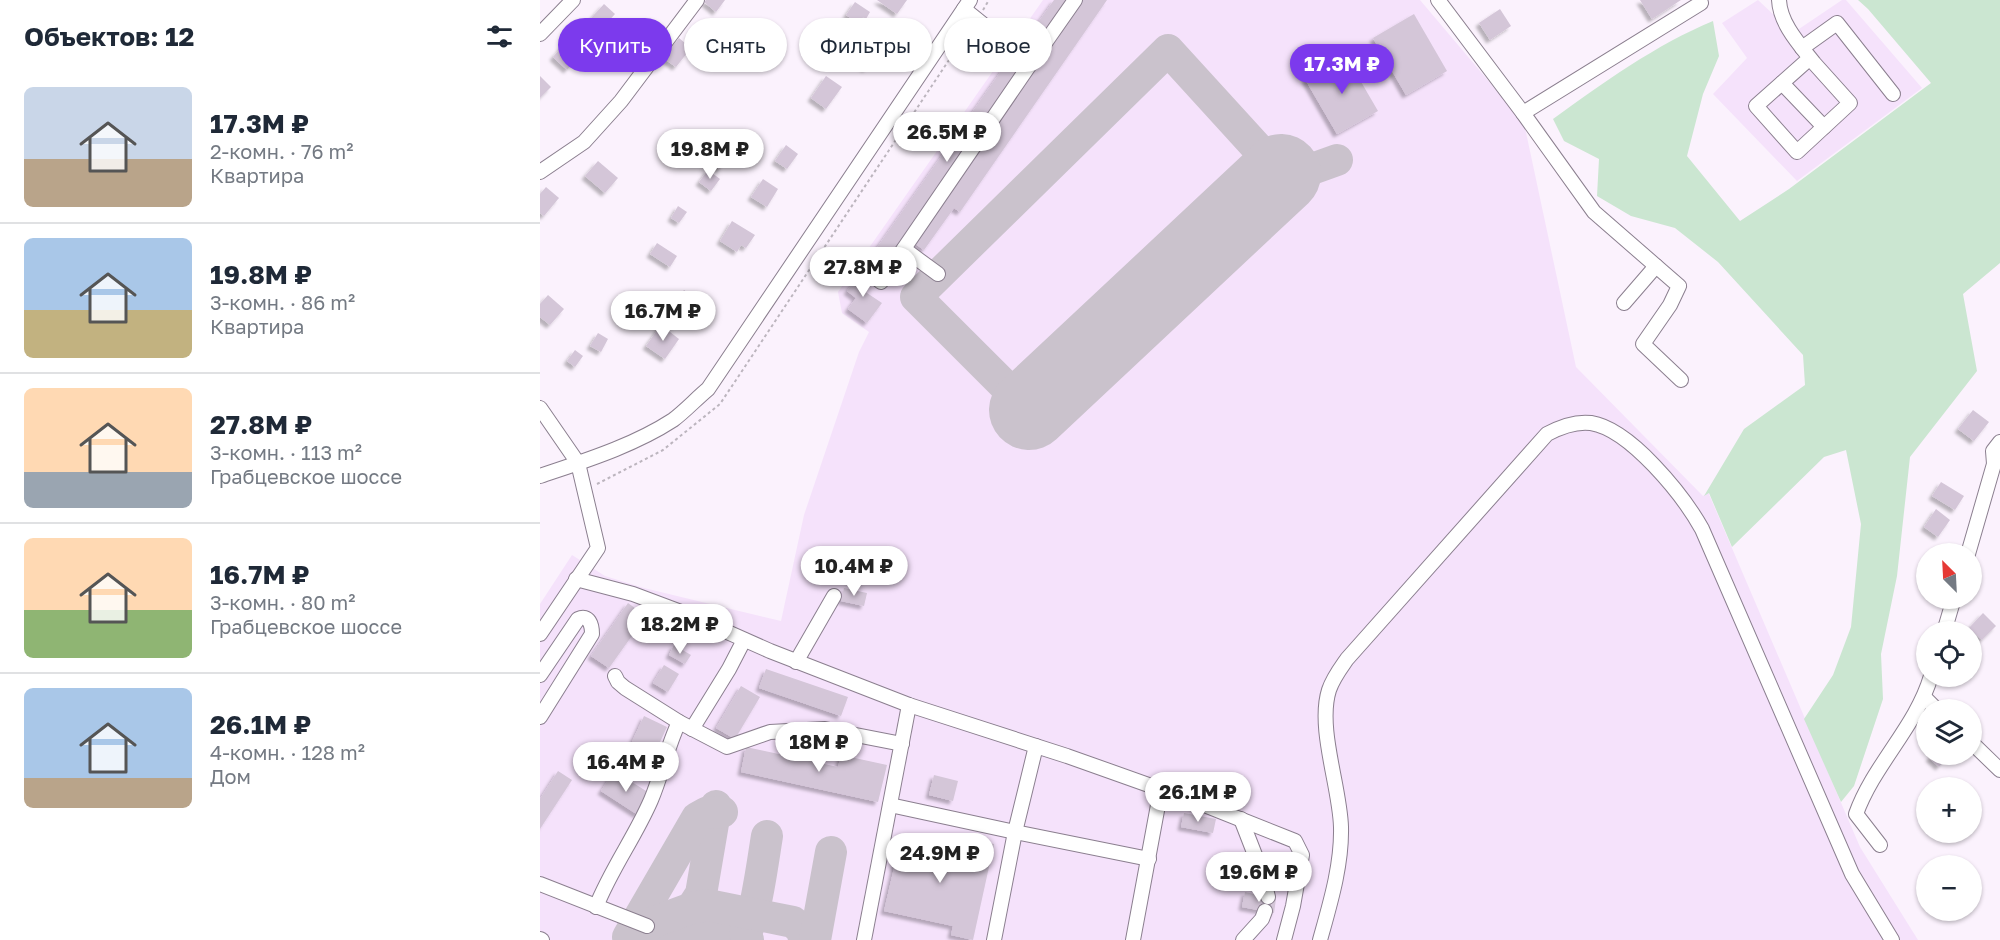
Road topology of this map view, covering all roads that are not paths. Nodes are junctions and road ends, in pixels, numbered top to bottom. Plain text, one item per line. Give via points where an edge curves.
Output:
1 (573, 0) edge
2 (697, 0) edge
3 (1075, 0) edge
4 (1438, 0) edge
5 (1779, 0) edge
6 (1701, 3) dead end
7 (967, 4) edge
8 (982, 18) edge
9 (1052, 33) edge
10 (540, 34) edge
11 (1806, 53) junction
12 (1025, 72) edge
13 (1782, 83) junction
14 (1893, 94) dead end
15 (1523, 113) junction
16 (1824, 128) junction
17 (540, 172) edge
18 (904, 249) junction
19 (851, 259) dead end
20 (1656, 266) junction
21 (938, 274) dead end
22 (1623, 303) dead end
23 (1681, 380) dead end
24 (540, 408) edge
25 (2000, 442) edge
26 (578, 463) junction
27 (1997, 465) edge
28 (540, 476) edge
29 (1972, 543) edge
30 (576, 579) junction
31 (834, 596) dead end
32 (540, 634) edge
33 (744, 640) junction
34 (796, 662) junction
35 (540, 675) edge
36 (615, 676) dead end
37 (1928, 687) edge
38 (1925, 698) joint
39 (909, 705) junction
40 (540, 717) edge
41 (685, 725) junction
42 (902, 744) junction
43 (1036, 746) junction
44 (1982, 753) edge
45 (2000, 770) edge
46 (1161, 789) junction
47 (890, 805) junction
48 (1241, 819) junction
49 (1015, 832) junction
50 (1880, 845) dead end
51 (1149, 859) junction
52 (540, 884) edge
53 (1268, 897) dead end
54 (596, 907) junction
55 (1265, 911) dead end
56 (647, 926) dead end
57 (864, 940) edge
58 (994, 940) edge
59 (1133, 940) edge
60 (1243, 940) edge
61 (1284, 940) edge
62 (1320, 940) edge
63 (1892, 940) edge

1 - 10 street
2 - 17 street via 585,142
3 - 9 street
4 - 15 street
5 - 11 street via 1779,12
6 - 15 street
7 - 8 street
7 - 26 street via 708,389 673,419 637,439
11 - 13 street
11 - 14 street via 1837,23
11 - 16 street via 1850,103
12 - 18 street
13 - 16 street
13 - 16 street via 1756,106 1797,152
15 - 20 street via 1594,212
18 - 19 street via 881,282
18 - 21 street
20 - 22 street
20 - 23 street via 1679,286 1642,344
24 - 26 street
25 - 27 street via 1993,451
26 - 28 street
26 - 30 street via 598,548
27 - 29 street
30 - 32 street
30 - 33 street via 633,594
31 - 34 street
33 - 34 street
33 - 41 street via 729,669
34 - 39 street
35 - 40 street via 578,619 588,619 592,634
36 - 41 street via 625,688
37 - 38 street
38 - 50 street via 1863,795 1856,814
39 - 42 street
39 - 43 street
41 - 42 street via 728,747 770,732 825,729
41 - 54 street via 668,744 651,799
42 - 47 street
43 - 46 street
43 - 49 street
44 - 45 street
46 - 48 street
46 - 51 street
47 - 49 street
47 - 57 street
48 - 53 street
48 - 61 street via 1295,842 1302,855
49 - 51 street
49 - 58 street
51 - 59 street
52 - 54 street
54 - 56 street
55 - 60 street
62 - 63 street via 1340,844 1339,805 1326,713 1336,675 1547,434 1571,424 1590,423 1619,434 1648,460 1693,514 1852,874

